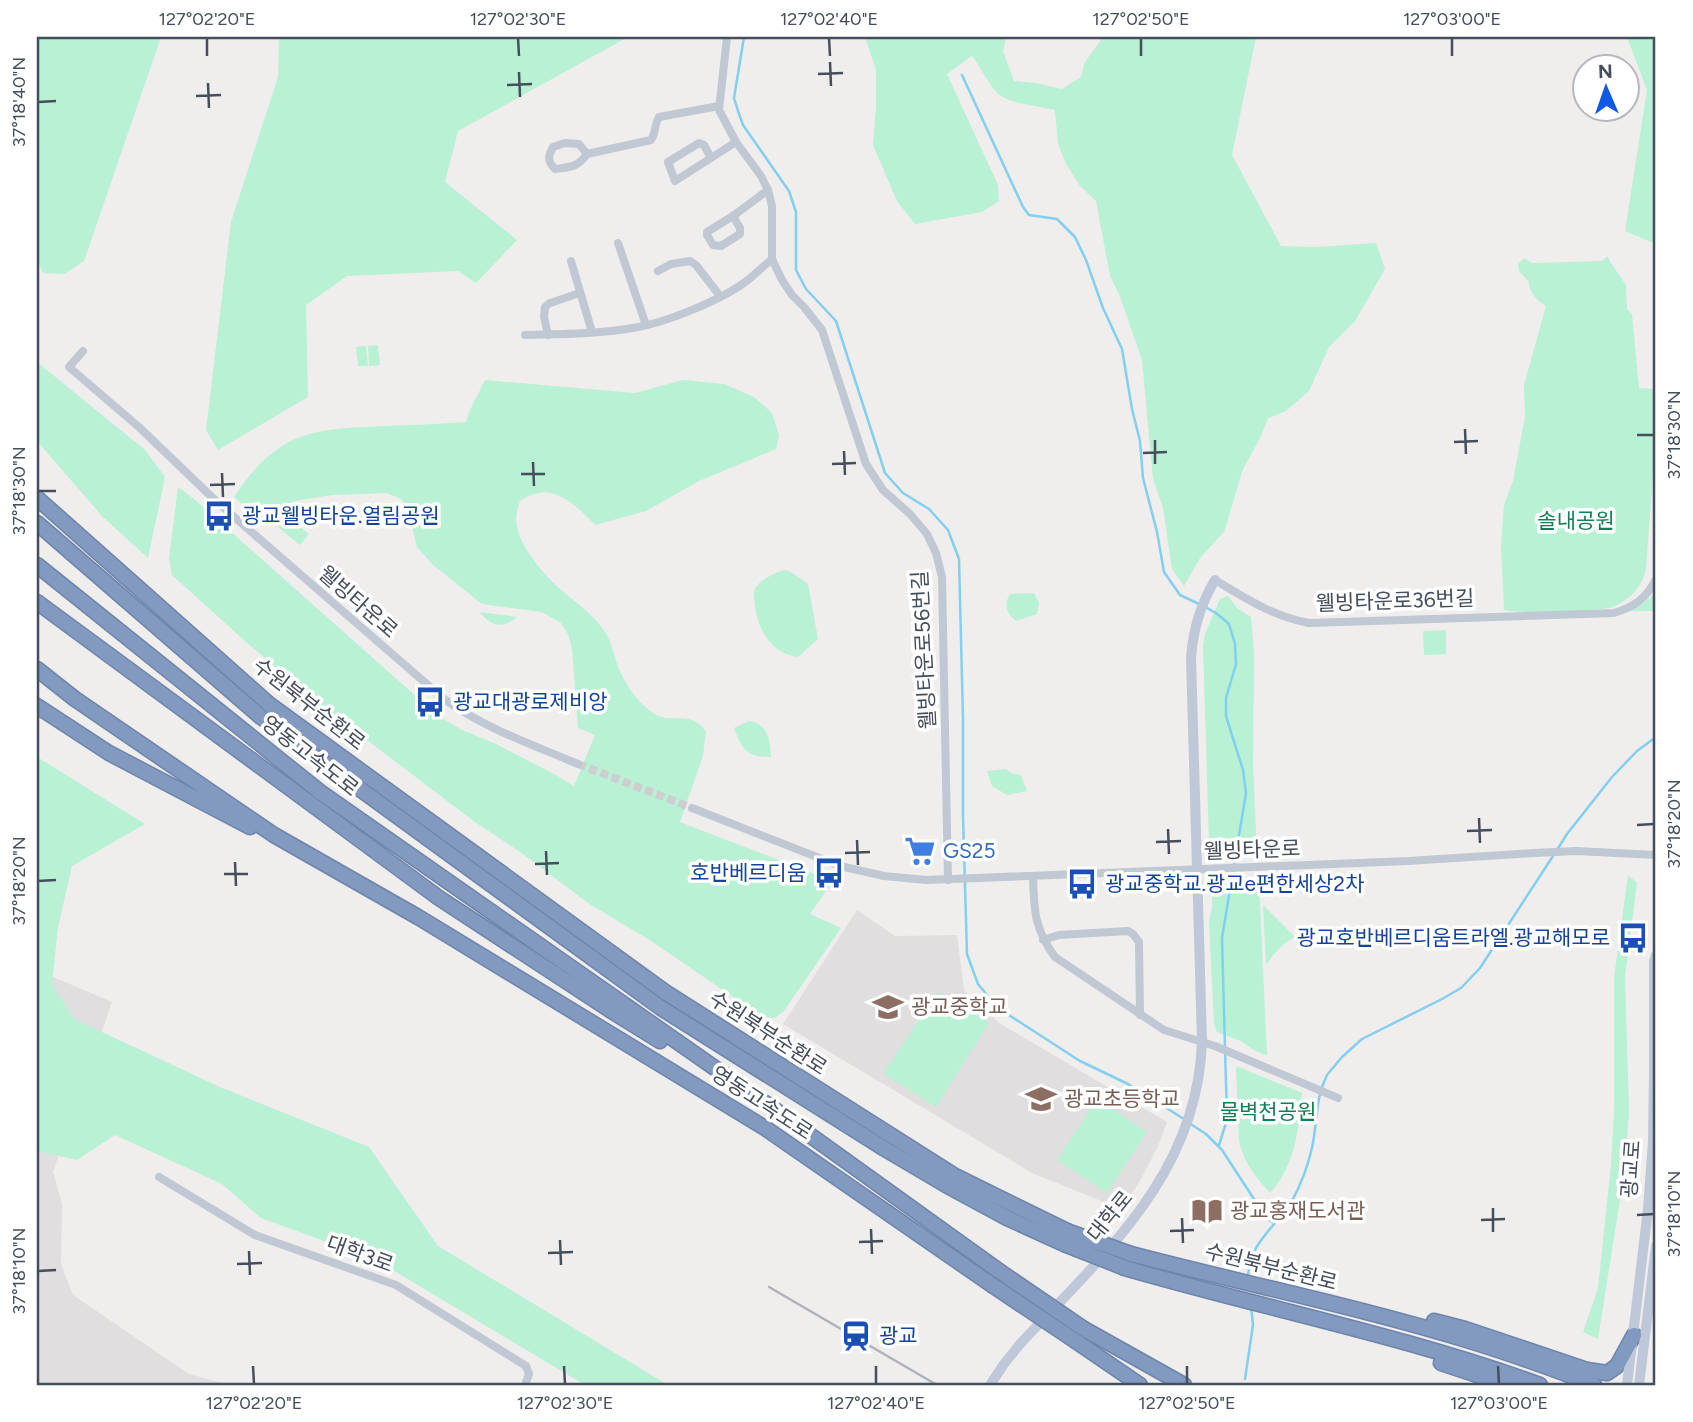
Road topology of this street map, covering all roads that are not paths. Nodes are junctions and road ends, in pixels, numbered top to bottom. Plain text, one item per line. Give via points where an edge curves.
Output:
1 (727, 37) edge
2 (719, 106) junction
3 (736, 142) junction
4 (587, 154) junction
5 (711, 158) junction
6 (768, 190) junction
7 (733, 216) dead end
8 (618, 243) dead end
9 (772, 259) junction
10 (571, 261) dead end
11 (658, 271) dead end
12 (580, 293) junction
13 (720, 296) junction
14 (646, 325) junction
15 (592, 332) junction
16 (525, 335) dead end
17 (548, 335) junction
18 (83, 351) dead end
19 (37, 498) edge
20 (37, 523) edge
21 (37, 565) edge
22 (1656, 579) edge
23 (1215, 580) joint
24 (37, 602) edge
25 (37, 669) edge
26 (37, 706) edge
27 (578, 764) tunnel mouth
28 (692, 808) tunnel mouth
29 (1656, 855) edge
30 (1197, 869) junction
31 (1034, 876) junction
32 (348, 877) junction
33 (948, 880) junction
34 (1043, 940) junction
35 (1656, 955) edge
36 (1140, 1014) junction
37 (1202, 1041) junction
38 (1338, 1098) dead end
39 (775, 1110) junction
40 (159, 1177) dead end
41 (1065, 1238) junction
42 (1656, 1246) edge
43 (995, 1278) junction
44 (1281, 1291) junction
45 (1284, 1310) junction
46 (1634, 1335) junction
47 (1080, 1336) junction
48 (1591, 1384) edge
49 (525, 1385) edge
50 (990, 1385) edge
51 (1128, 1385) edge
52 (1140, 1385) edge
53 (1164, 1385) edge
54 (1184, 1385) edge
55 (1507, 1385) edge
56 (1539, 1385) edge
57 (1627, 1385) edge
58 (1639, 1385) edge

1 - 2 street
2 - 3 street, 웰빙타운로56번길
2 - 4 street via 659,117 651,140
3 - 5 street
3 - 6 street, 웰빙타운로56번길
4 - 4 street via 579,144 565,143 554,146 549,163 555,169 569,167
5 - 5 street via 675,181 668,162 699,143
6 - 7 street
6 - 9 street, 웰빙타운로56번길
8 - 14 street
9 - 13 street via 746,282
9 - 33 street, 웰빙타운로56번길 via 792,295 822,330 866,464 883,490 926,534 936,553 942,577
10 - 12 street
11 - 13 street via 690,261
12 - 15 street
12 - 17 street via 545,307
13 - 14 street
14 - 15 street
15 - 17 street
16 - 17 street
18 - 27 street, 웰빙타운로 via 69,367 216,502 444,699 496,729
19 - 41 highway, 수원북부순환로 via 270,705 665,992 955,1176
20 - 41 highway, 수원북부순환로 via 261,717 661,1008 895,1155 995,1211
21 - 39 highway, 영동고속도로 via 320,792
22 - 23 street, 웰빙타운로36번길 via 1638,603 1614,613 1309,623 1263,608
23 - 30 street, 웰빙타운로36번길 via 1192,639
24 - 39 highway, 영동고속도로 via 439,898
25 - 32 highway, 영동고속도로 via 274,835
26 - 32 highway, 영동고속도로 via 108,753
28 - 33 street, 웰빙타운로 via 862,873
29 - 30 street, 웰빙타운로 via 1576,851
30 - 31 street, 웰빙타운로
30 - 37 street, 대학로
31 - 33 street, 웰빙타운로
31 - 34 street via 1034,914
32 - 43 highway, 영동고속도로 via 765,1128
34 - 36 street via 1055,957
34 - 36 street via 1059,935 1133,934 1139,942
35 - 46 street, 광교로 via 1653,1141
36 - 37 street via 1164,1030
37 - 38 street
37 - 50 street, 대학로 via 1184,1131 1162,1178 1131,1223 1020,1344
39 - 43 highway, 영동고속도로
40 - 49 street, 대학3로 via 255,1235 396,1285 526,1366
41 - 44 highway, 수원북부순환로, bridge
41 - 45 highway, 수원북부순환로, bridge via 1125,1268
42 - 58 street
43 - 47 highway, 영동고속도로, bridge
44 - 46 highway via 1465,1329 1607,1373 1618,1366
44 - 48 highway, 수원북부순환로 via 1426,1328
45 - 55 highway
45 - 56 highway, 수원북부순환로
46 - 57 street, 광교로
47 - 51 highway
47 - 52 highway, 영동고속도로
47 - 53 highway, 영동고속도로
47 - 54 highway

